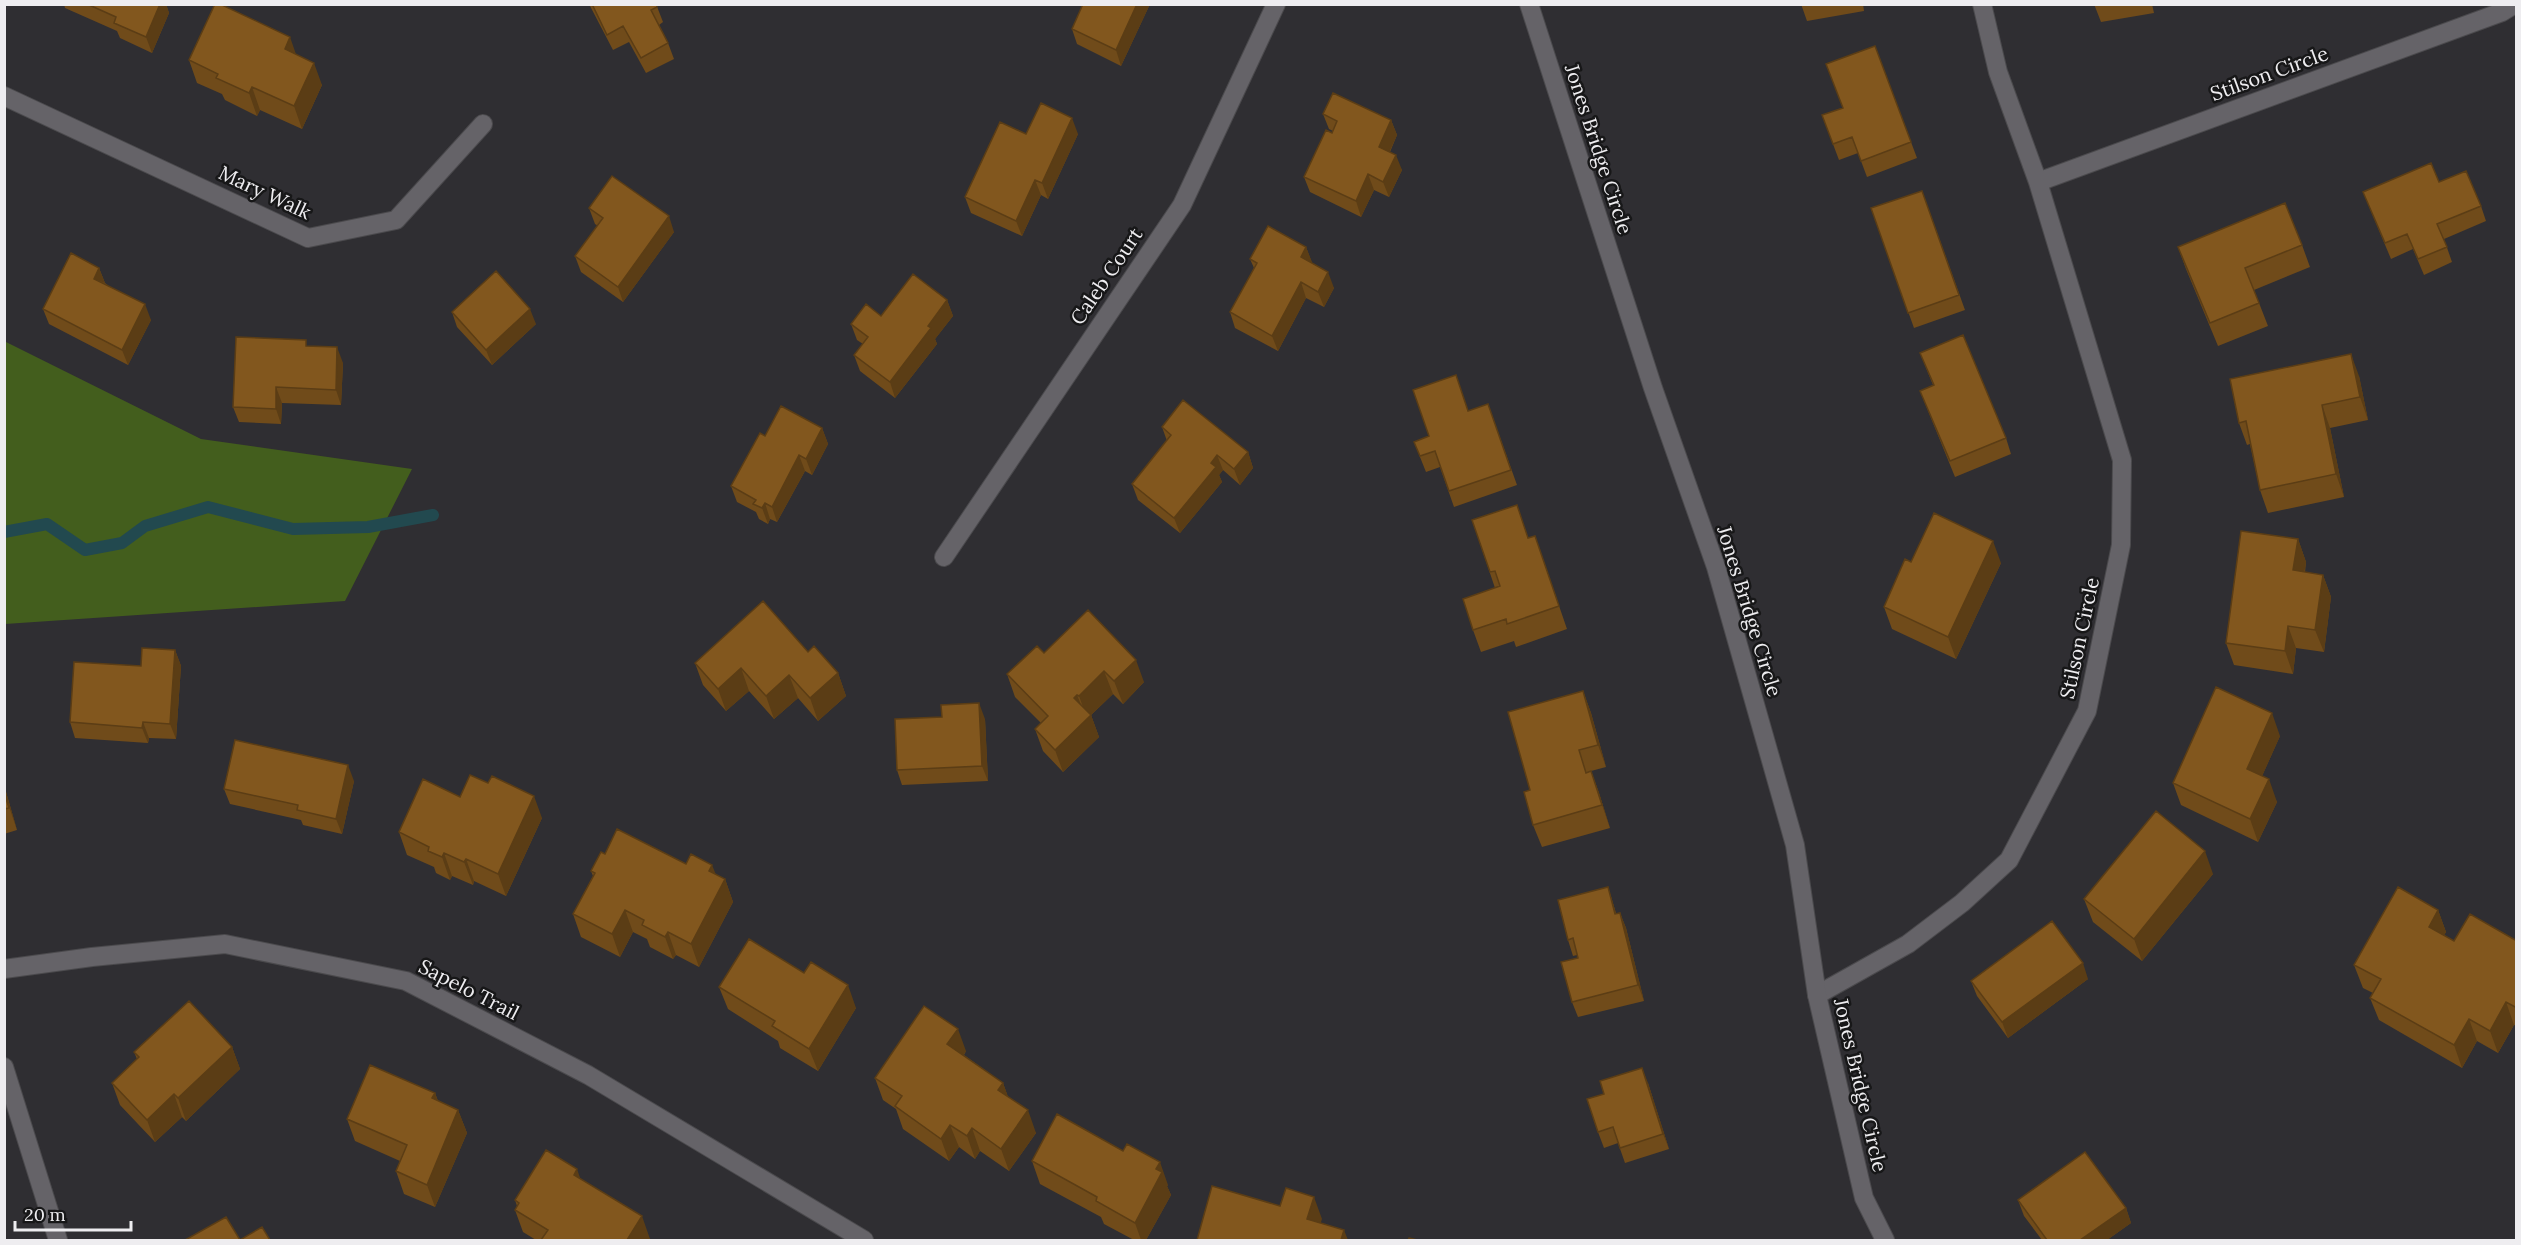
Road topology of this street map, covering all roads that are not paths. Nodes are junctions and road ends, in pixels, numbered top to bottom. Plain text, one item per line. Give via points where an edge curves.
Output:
1 (1276, 4) edge
2 (1530, 4) edge
3 (1982, 4) edge
4 (2515, 4) edge
5 (4, 96) edge
6 (483, 124) dead end
7 (2038, 182) junction
8 (944, 557) dead end
9 (4, 969) edge
10 (1817, 995) junction
11 (4, 1067) edge
12 (58, 1240) edge
13 (864, 1240) edge
14 (1885, 1240) edge

1 - 8 street, Caleb Court via 1182,205
2 - 10 street, Jones Bridge Circle via 1645,365 1716,567 1795,845
3 - 7 street, Stilson Circle via 1998,72
4 - 7 street, Stilson Circle
5 - 6 street, Mary Walk via 308,238 396,220
7 - 10 street, Stilson Circle via 2122,460 2121,545 2087,711 2009,860 1962,903 1908,944
9 - 13 street, Sapelo Trail via 225,944 406,981 588,1075
10 - 14 street, Jones Bridge Circle via 1864,1198
11 - 12 street

